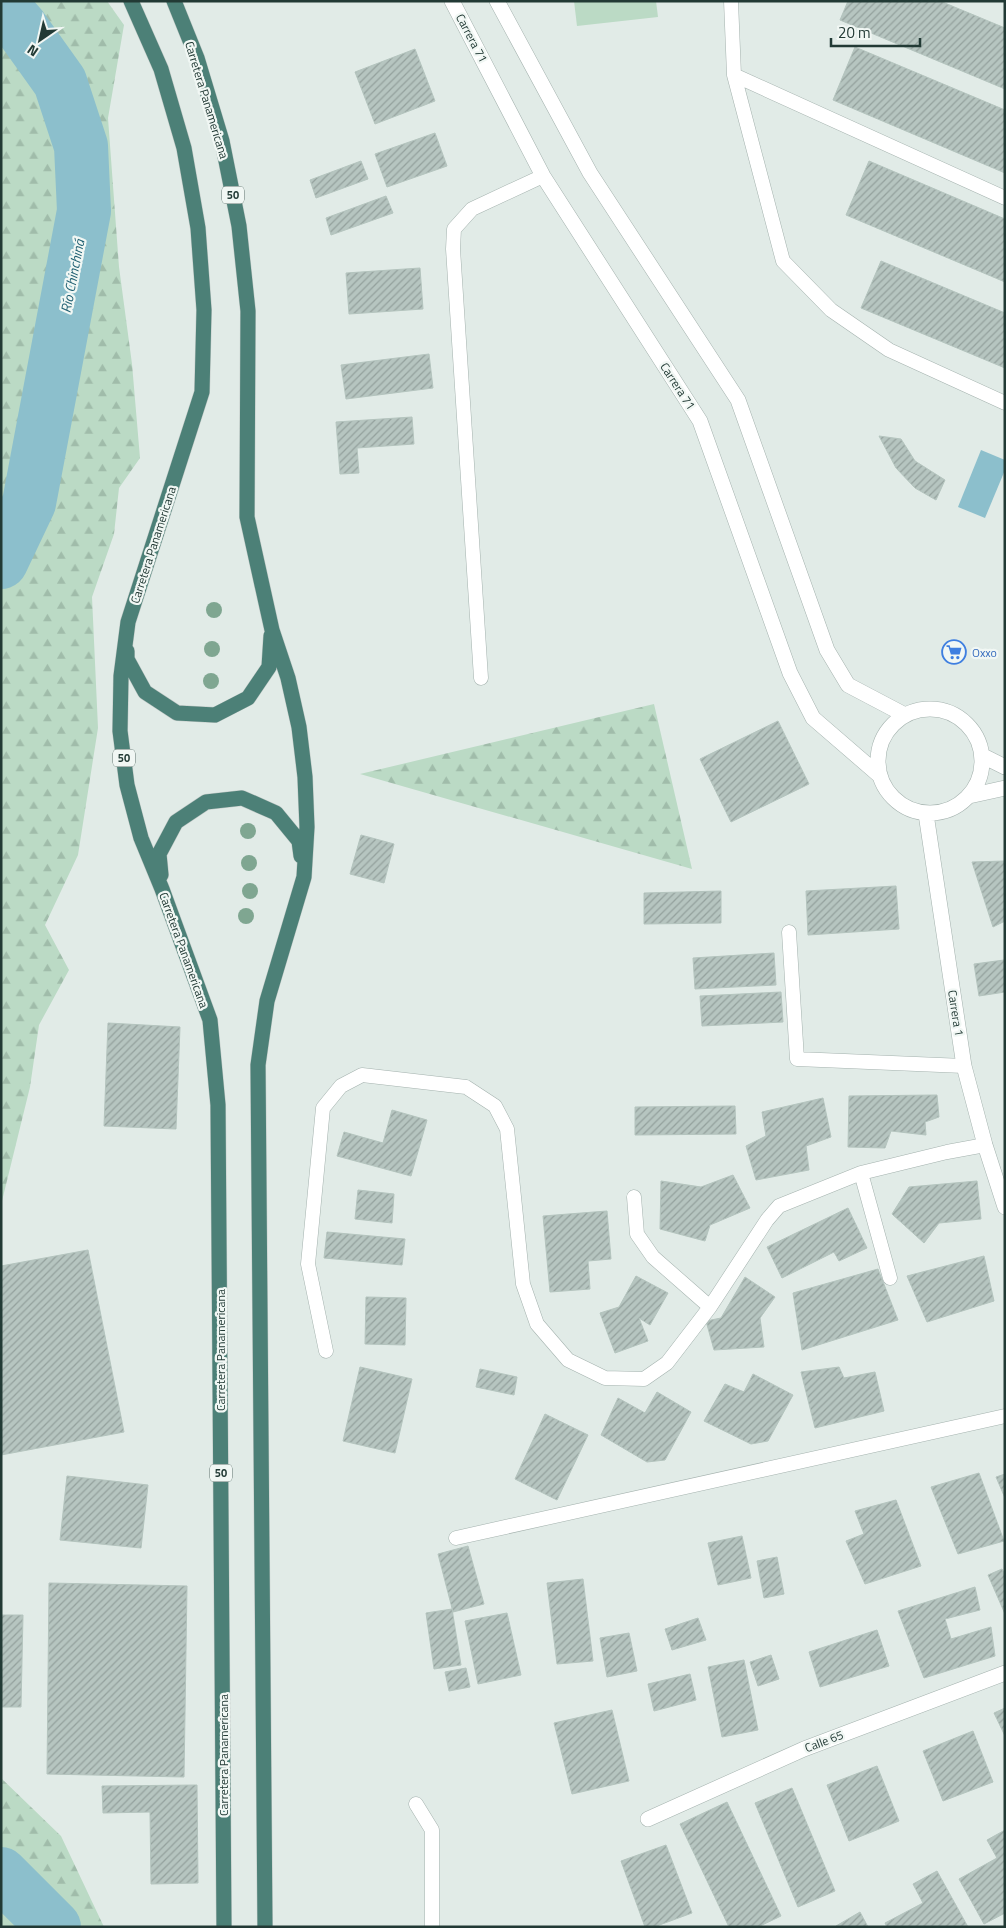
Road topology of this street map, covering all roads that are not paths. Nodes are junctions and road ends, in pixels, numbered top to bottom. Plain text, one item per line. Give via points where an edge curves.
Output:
1 (131, 1) edge
2 (174, 1) edge
3 (452, 1) edge
4 (497, 1) edge
5 (731, 1) edge
6 (734, 75) junction
7 (543, 176) junction
8 (1005, 198) edge
9 (1005, 403) edge
10 (128, 622) junction
11 (272, 630) junction
12 (481, 678) dead end
13 (905, 715) junction
14 (983, 756) junction
15 (1005, 767) edge
16 (879, 775) junction
17 (1005, 788) edge
18 (969, 796) junction
19 (926, 814) junction
20 (304, 877) junction
21 (162, 889) junction
22 (789, 932) dead end
23 (964, 1066) junction
24 (985, 1145) junction
25 (861, 1173) junction
26 (634, 1197) dead end
27 (1005, 1208) edge
28 (890, 1278) dead end
29 (710, 1307) junction
30 (326, 1351) dead end
31 (1005, 1416) edge
32 (456, 1538) dead end
33 (1005, 1673) edge
34 (416, 1804) dead end
35 (648, 1819) dead end
36 (224, 1927) edge
37 (265, 1927) edge
38 (432, 1927) edge

1 - 10 highway, Carretera Panamericana / 50 via 161,69 184,148 198,228 204,310 202,392
2 - 11 highway, Carretera Panamericana / 50 via 197,58 222,141 239,226 248,311 248,517
3 - 7 street, Carrera 71
4 - 13 street via 590,174 738,400 827,650 848,685
5 - 6 lane
6 - 8 lane
6 - 9 lane via 783,261 830,310 889,350
7 - 12 lane via 472,209 454,229
7 - 16 street, Carrera 71 via 700,421 790,673 813,718
10 - 11 highway via 127,660 145,692 177,712 215,715 248,698 269,667
10 - 21 highway, Carretera Panamericana / 50 via 121,676 120,731 127,786 141,838
11 - 20 highway, Carretera Panamericana / 50 via 299,726 307,827
13 - 14 street via 934,708 948,712 971,729
13 - 16 street via 894,722 879,746
14 - 15 street
14 - 18 street via 982,771
16 - 19 street via 896,802
17 - 18 street
18 - 19 street via 957,807 942,813
19 - 23 street, Carrera 1
20 - 21 highway via 298,841 276,813 242,798 206,802 176,822 159,854
20 - 37 highway, Carretera Panamericana / 50 via 267,1001 258,1064
21 - 36 highway, Carretera Panamericana / 50 via 210,1020 218,1105
22 - 23 lane via 797,1059
23 - 24 street, Carrera 1
24 - 25 lane
24 - 27 street, Carrera 1
25 - 28 lane
25 - 29 lane via 779,1206
26 - 29 lane via 638,1234 653,1257
29 - 30 lane via 667,1363 644,1379 606,1378 568,1360 537,1324 523,1284 507,1129 496,1106 466,1087 362,1075 341,1086 322,1108 308,1264
31 - 32 lane
33 - 35 street, Calle 65 via 804,1749
34 - 38 lane via 432,1830

